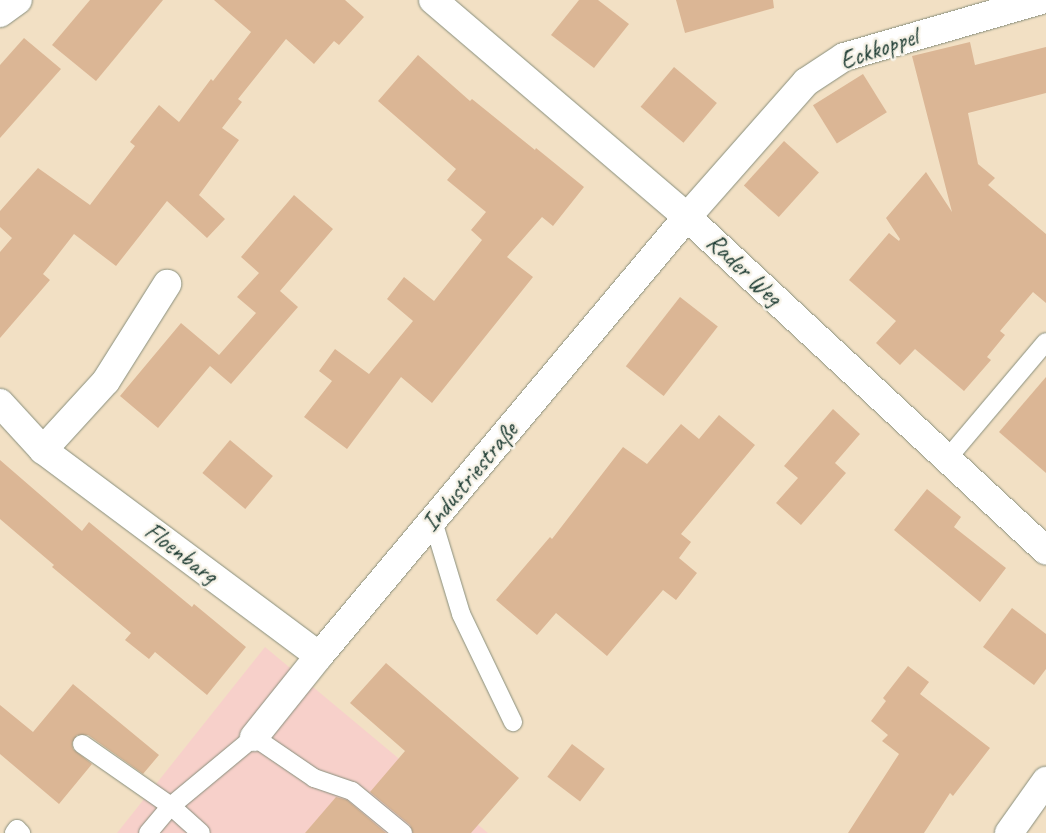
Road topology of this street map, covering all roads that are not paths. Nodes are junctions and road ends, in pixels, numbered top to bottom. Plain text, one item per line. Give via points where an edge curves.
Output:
1 (18, 0) edge
2 (433, 0) edge
3 (1041, 0) edge
4 (0, 12) edge
5 (687, 217) junction
6 (167, 284) dead end
7 (1046, 342) edge
8 (0, 404) edge
9 (42, 450) junction
10 (947, 459) junction
11 (433, 521) junction
12 (1046, 551) edge
13 (319, 656) junction
14 (513, 722) dead end
15 (254, 737) junction
16 (82, 744) dead end
17 (1046, 781) edge
18 (171, 806) junction
19 (14, 833) edge
20 (21, 833) edge
21 (148, 833) edge
22 (201, 833) edge
23 (403, 833) edge
24 (1009, 833) edge

1 - 4 street
2 - 5 street, Rader Weg
3 - 5 street, Eckkoppel via 844,57 806,82
5 - 10 street, Rader Weg
5 - 11 street, Industriestraße
6 - 9 street via 106,381
7 - 10 lane
8 - 9 street, Floenbarg
9 - 13 street, Floenbarg
10 - 12 street, Rader Weg
11 - 13 street, Industriestraße
11 - 14 lane via 461,614
13 - 15 street, Industriestraße
15 - 18 lane
15 - 23 lane via 314,778 352,790
16 - 18 lane
17 - 24 street
18 - 21 lane
18 - 22 lane
19 - 20 lane via 17,829

